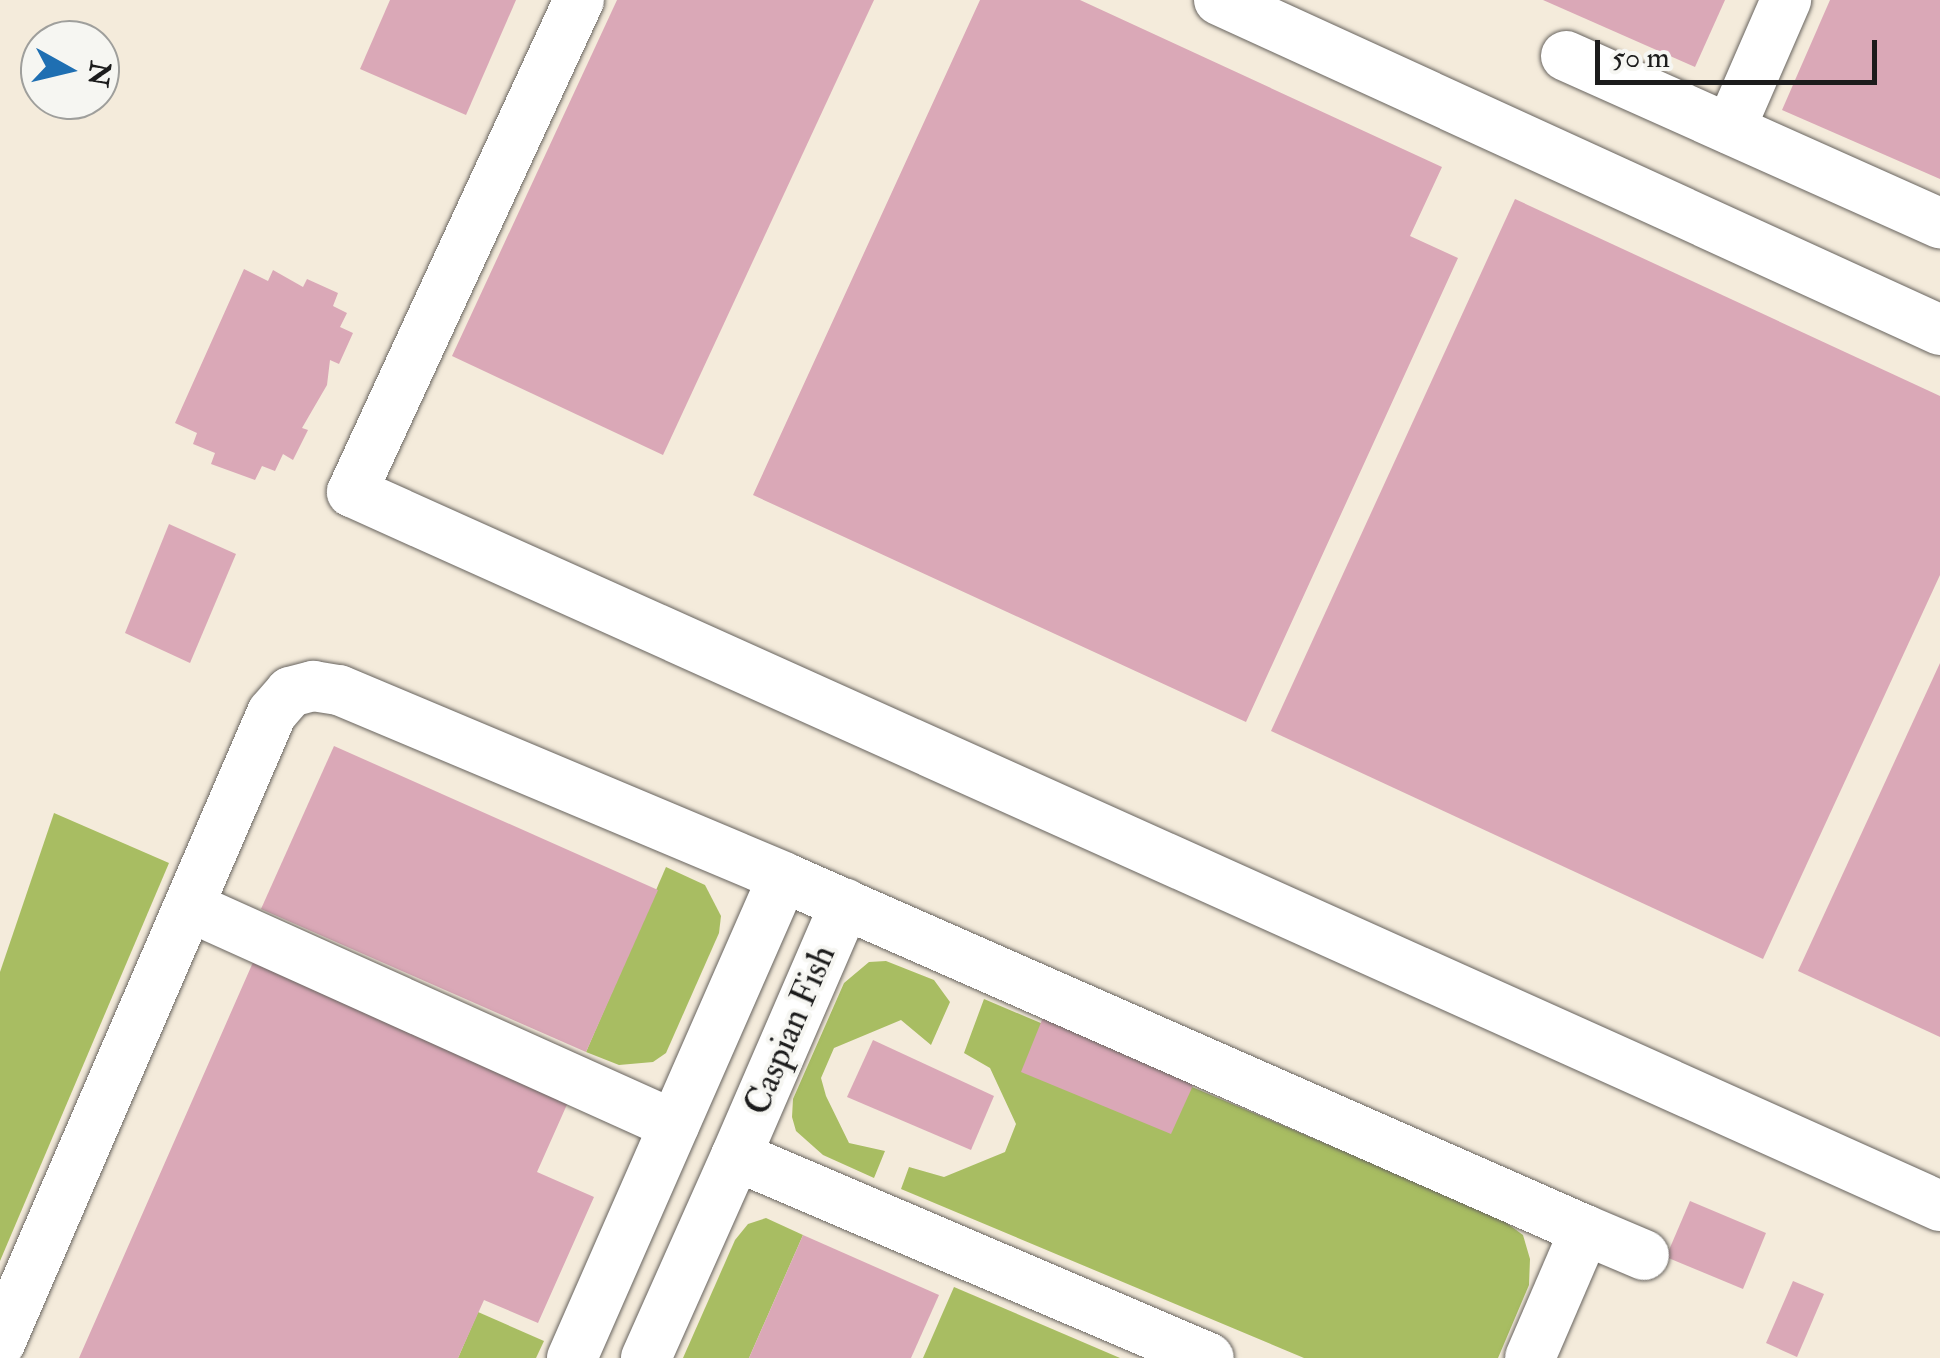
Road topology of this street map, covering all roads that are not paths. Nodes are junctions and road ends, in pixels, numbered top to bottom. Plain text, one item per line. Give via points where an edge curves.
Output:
1 (579, 0) edge
2 (1219, 0) edge
3 (1786, 0) edge
4 (1566, 56) dead end
5 (1730, 129) junction
6 (1940, 223) edge
7 (1940, 330) edge
8 (783, 878) junction
9 (845, 904) junction
10 (190, 907) junction
11 (674, 1125) junction
12 (736, 1156) junction
13 (1940, 1206) edge
14 (1585, 1230) junction
15 (1644, 1255) dead end
16 (0, 1343) edge
17 (572, 1358) edge
18 (646, 1358) edge
19 (1209, 1358) edge
20 (1530, 1358) edge

1 - 13 street via 352,492
2 - 7 street
3 - 5 street
4 - 5 street
5 - 6 street
8 - 9 street
8 - 10 street via 339,690 314,686 290,692 272,713
8 - 11 street
9 - 12 street, Caspian Fish
9 - 14 street
10 - 11 street
10 - 16 street
11 - 17 street
12 - 18 street, Caspian Fish
12 - 19 street
14 - 15 street
14 - 20 street

